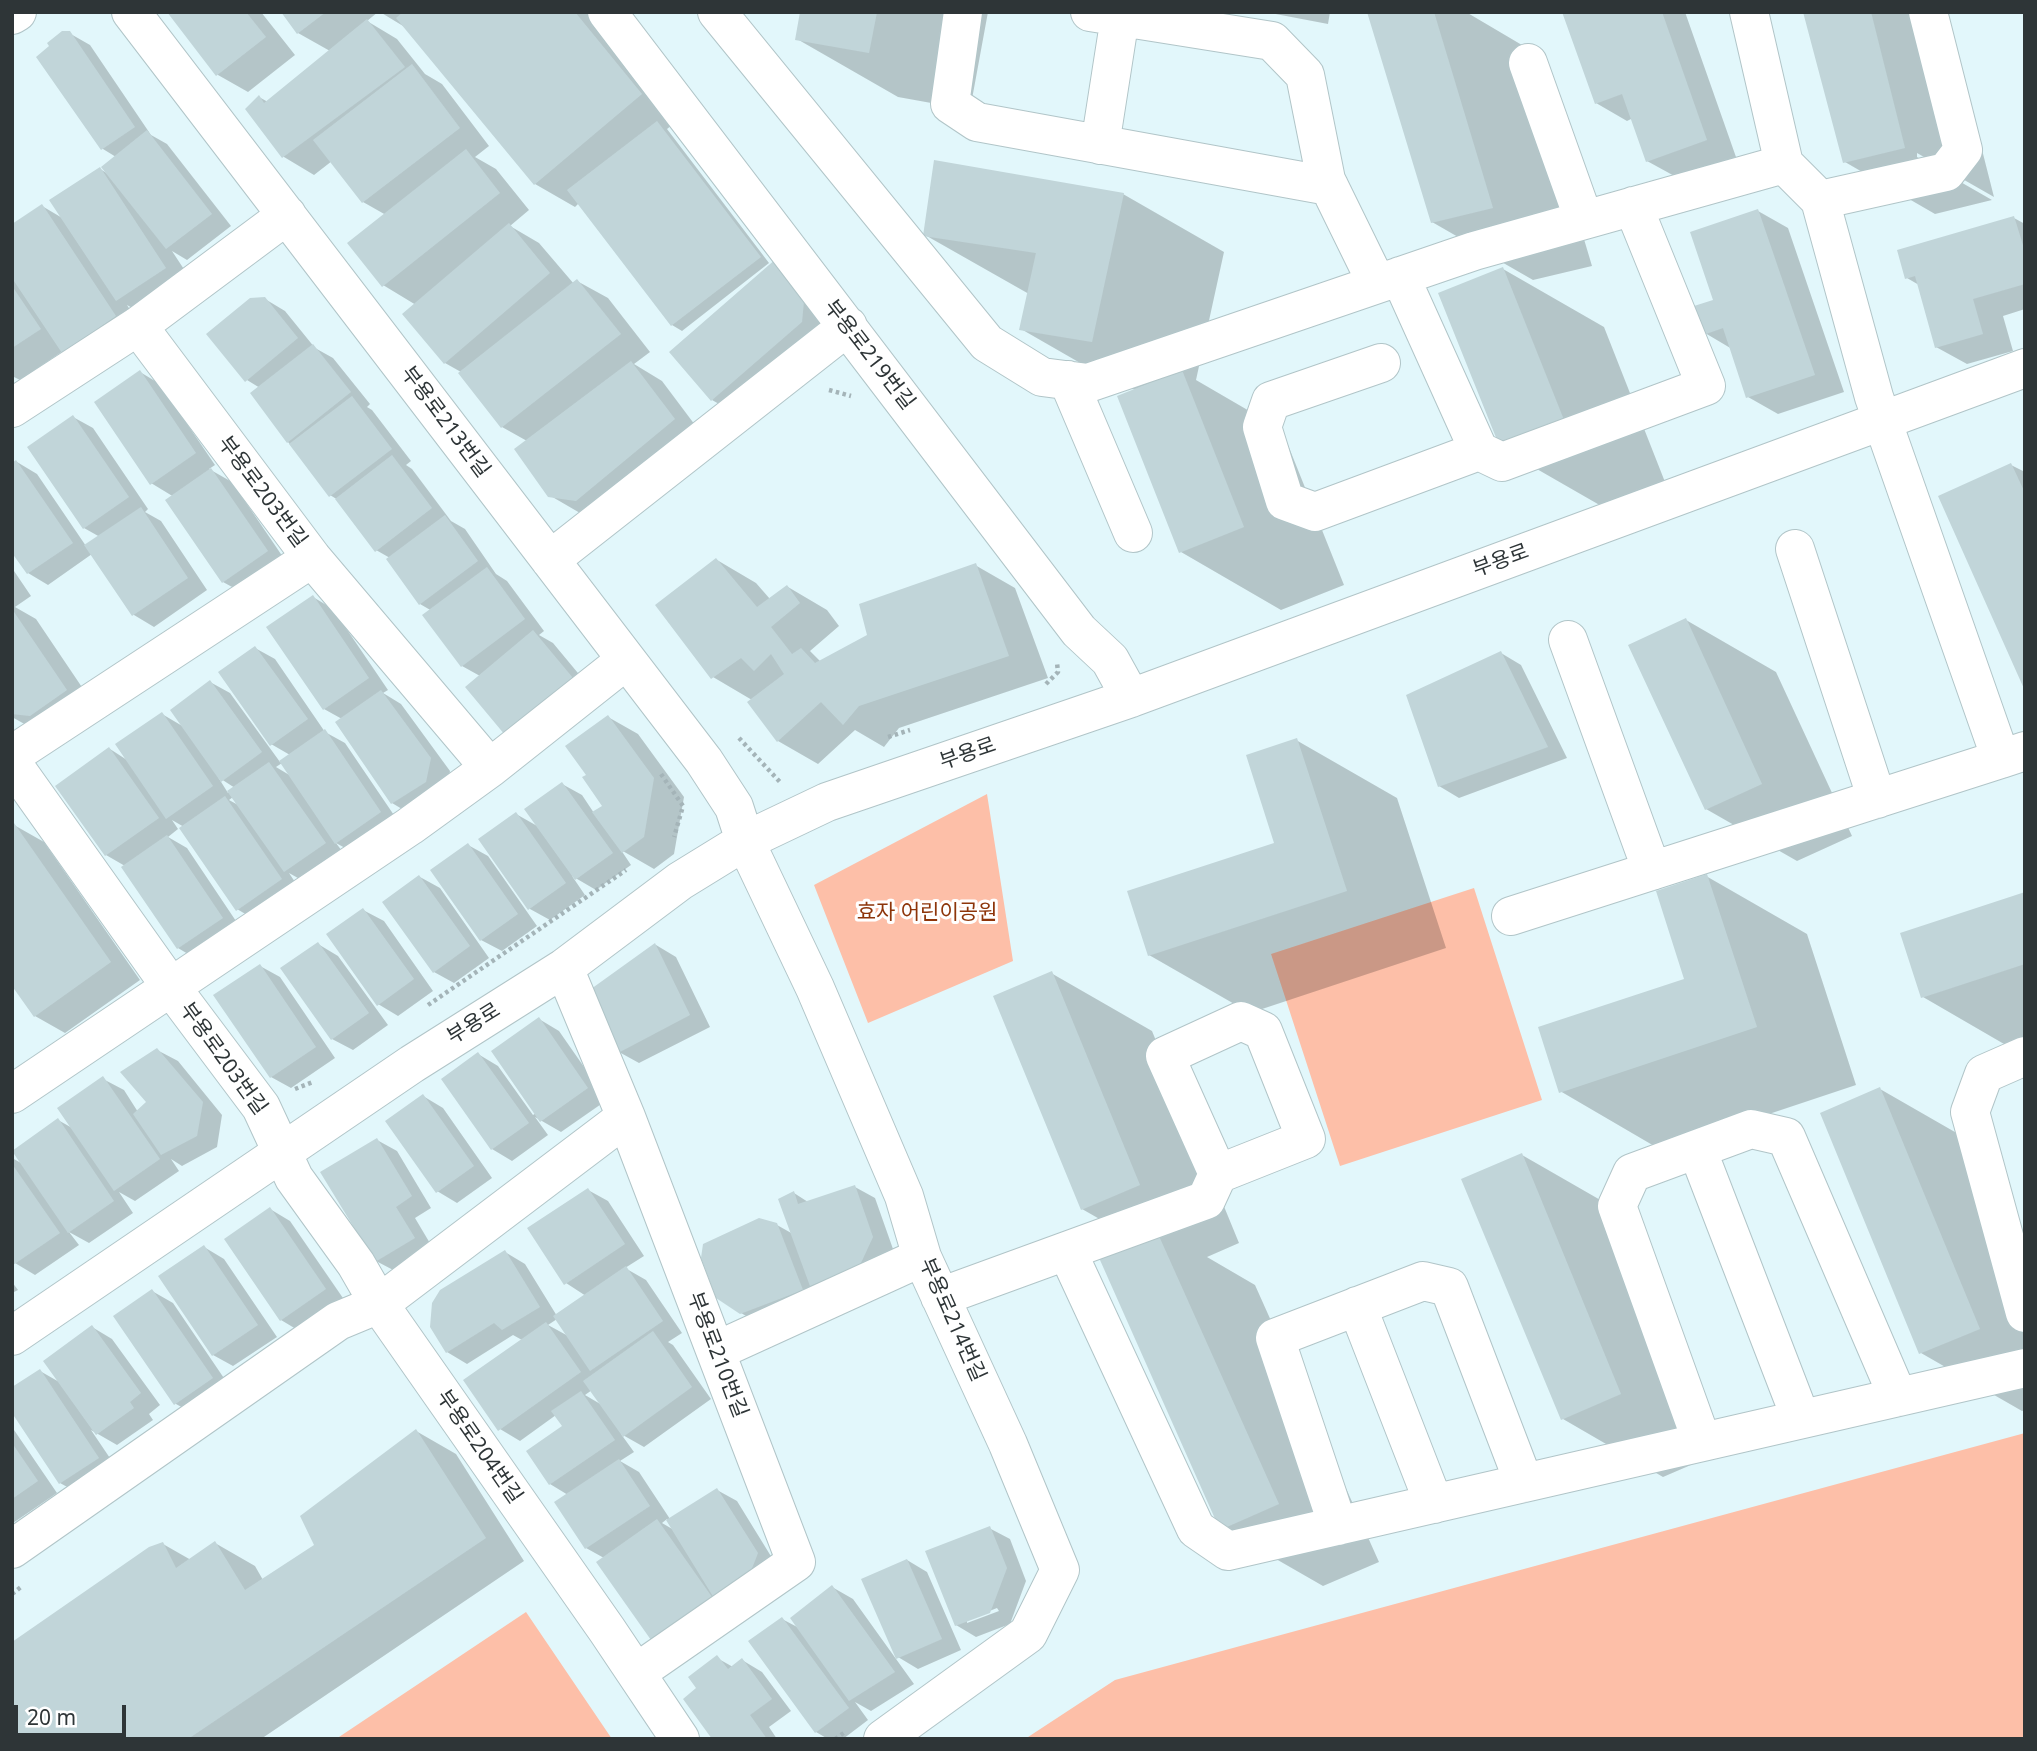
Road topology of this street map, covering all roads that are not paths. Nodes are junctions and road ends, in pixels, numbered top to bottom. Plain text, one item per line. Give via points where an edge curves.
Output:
1 (17, 12) edge
2 (131, 12) edge
3 (607, 12) edge
4 (717, 12) edge
5 (963, 12) edge
6 (1749, 12) edge
7 (1927, 12) edge
8 (12, 15) edge
9 (1105, 15) edge
10 (1528, 63) dead end
11 (1100, 145) junction
12 (1784, 164) junction
13 (1329, 186) junction
14 (1820, 200) junction
15 (1633, 206) junction
16 (287, 215) junction
17 (1584, 220) junction
18 (1388, 280) junction
19 (138, 326) junction
20 (848, 326) junction
21 (1381, 363) dead end
22 (2025, 368) edge
23 (1068, 380) junction
24 (12, 408) edge
25 (1884, 420) junction
26 (1479, 450) junction
27 (1133, 533) dead end
28 (1795, 550) dead end
29 (312, 558) junction
30 (550, 560) junction
31 (1568, 640) dead end
32 (625, 660) junction
33 (1131, 698) junction
34 (12, 755) edge
35 (2013, 755) edge
36 (12, 763) edge
37 (490, 768) junction
38 (1877, 799) junction
39 (746, 841) junction
40 (1652, 871) junction
41 (1511, 916) dead end
42 (564, 968) junction
43 (171, 987) junction
44 (2025, 1056) edge
45 (12, 1094) edge
46 (626, 1117) junction
47 (1697, 1149) junction
48 (281, 1153) junction
49 (1218, 1174) dead end
50 (1067, 1251) junction
51 (922, 1257) junction
52 (940, 1297) junction
53 (379, 1304) junction
54 (1357, 1306) junction
55 (2025, 1312) edge
56 (12, 1336) edge
57 (716, 1351) junction
58 (2025, 1368) edge
59 (1898, 1397) junction
60 (1801, 1419) junction
61 (1702, 1442) junction
62 (1524, 1483) junction
63 (1434, 1504) junction
64 (1338, 1525) junction
65 (12, 1549) edge
66 (636, 1672) junction
67 (680, 1739) edge
68 (883, 1739) edge

1 - 8 street
2 - 16 street, 부용로213번길
3 - 20 street, 부용로219번길
4 - 23 street via 987,343 1042,377
5 - 11 street via 950,104 977,122
6 - 12 street
7 - 14 street via 1963,150 1946,172
9 - 11 street
9 - 13 street via 1272,41 1305,75
10 - 17 street
11 - 13 street
12 - 14 street
12 - 15 street
13 - 18 street
14 - 25 street
15 - 17 street
15 - 26 street via 1706,386 1502,462
16 - 19 street
16 - 30 street, 부용로213번길
17 - 18 street
18 - 23 street via 1088,383
18 - 26 street
19 - 24 street
19 - 29 street, 부용로203번길
20 - 30 street
20 - 33 street, 부용로219번길 via 1079,631 1110,660
21 - 26 street via 1271,401 1262,427 1285,501 1315,512
22 - 25 street, 부용로
23 - 27 street
25 - 33 street, 부용로
25 - 35 street
28 - 38 street
29 - 34 street
29 - 37 street, 부용로203번길
30 - 32 street, 부용로213번길
31 - 40 street
32 - 37 street
32 - 39 street, 부용로213번길 via 704,761 734,807
33 - 39 street, 부용로 via 827,802
35 - 38 street
36 - 43 street, 부용로203번길
37 - 43 street
38 - 40 street
39 - 42 street, 부용로 via 680,881
39 - 51 street, 부용로214번길 via 894,1172
40 - 41 street
42 - 46 street, 부용로210번길
42 - 48 street, 부용로
43 - 45 street
43 - 48 street, 부용로203번길 via 261,1107
44 - 55 street via 1983,1074 1970,1112
46 - 53 street
46 - 57 street, 부용로210번길
47 - 59 street via 1751,1129 1786,1137
47 - 60 street
47 - 61 street via 1632,1173 1617,1206
48 - 53 street, 부용로204번길
48 - 56 street, 부용로
49 - 50 street via 1206,1200
50 - 52 street
50 - 64 street via 1196,1529 1228,1551
51 - 52 street, 부용로214번길
51 - 57 street
52 - 68 street, 부용로214번길 via 1060,1570 1028,1634
53 - 65 street via 338,1321
53 - 66 street, 부용로204번길
54 - 62 street via 1423,1281 1449,1287
54 - 63 street
54 - 64 street via 1275,1338
57 - 66 street, 부용로210번길 via 796,1562
58 - 59 street
59 - 60 street
60 - 61 street
61 - 62 street
62 - 63 street
63 - 64 street
66 - 67 street, 부용로204번길

